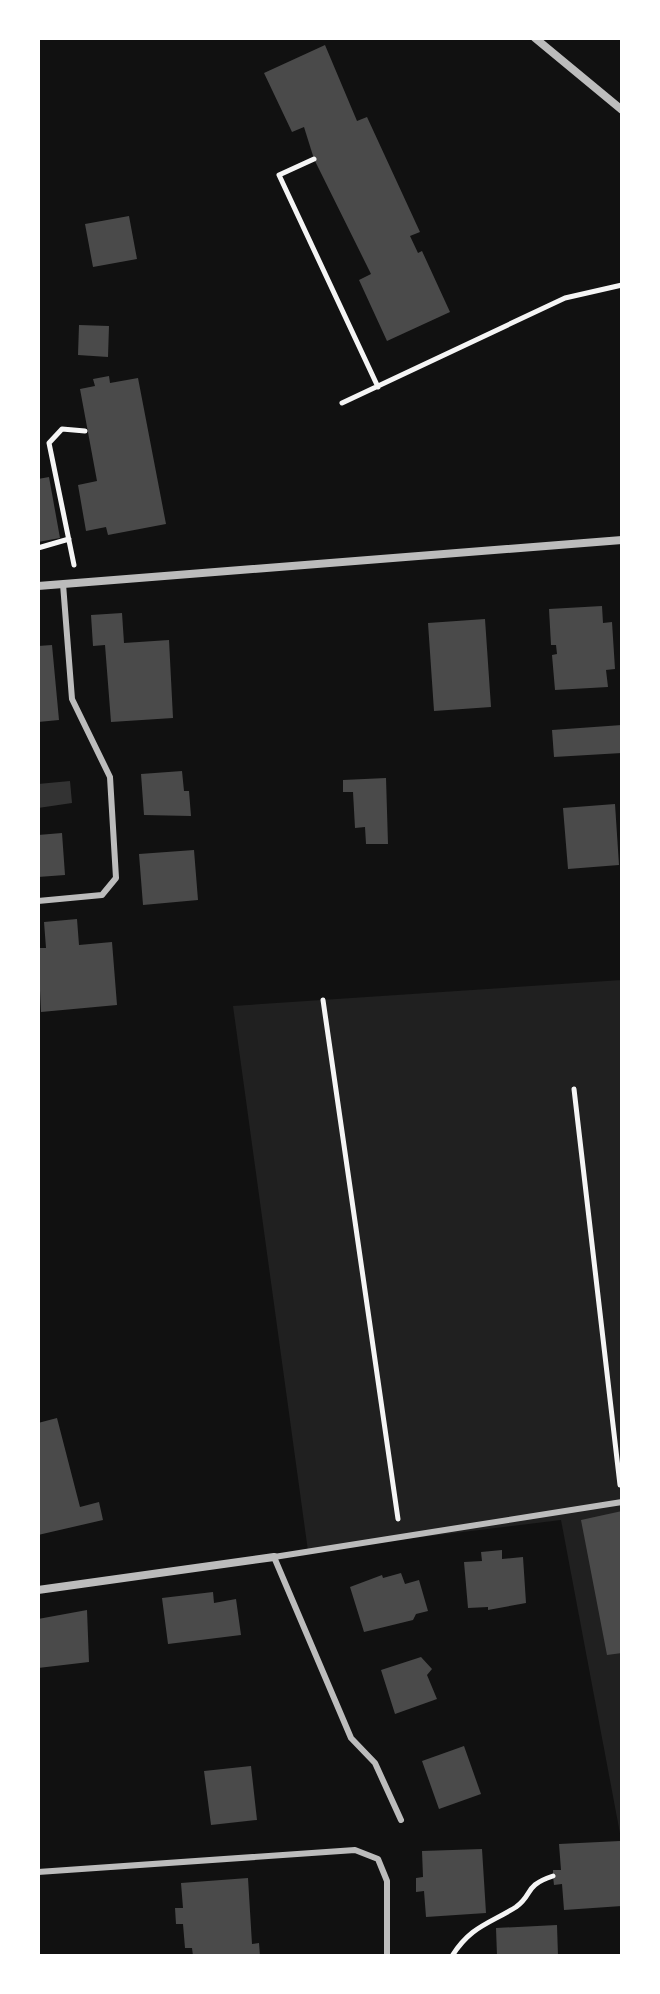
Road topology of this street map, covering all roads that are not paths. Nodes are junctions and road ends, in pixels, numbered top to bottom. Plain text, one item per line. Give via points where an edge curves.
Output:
1 (535, 38) edge
2 (622, 110) edge
3 (622, 540) edge
4 (63, 584) junction
5 (38, 586) edge
6 (38, 901) edge
7 (622, 1502) edge
8 (274, 1557) junction
9 (38, 1590) edge
10 (401, 1820) dead end
11 (38, 1872) edge
12 (387, 1956) edge

1 - 2 street
3 - 4 street
4 - 5 street
4 - 6 lane via 72,699 110,777 116,878 102,895
7 - 8 lane
8 - 9 street
8 - 10 lane via 351,1738 375,1763
11 - 12 lane via 355,1850 378,1859 387,1881

